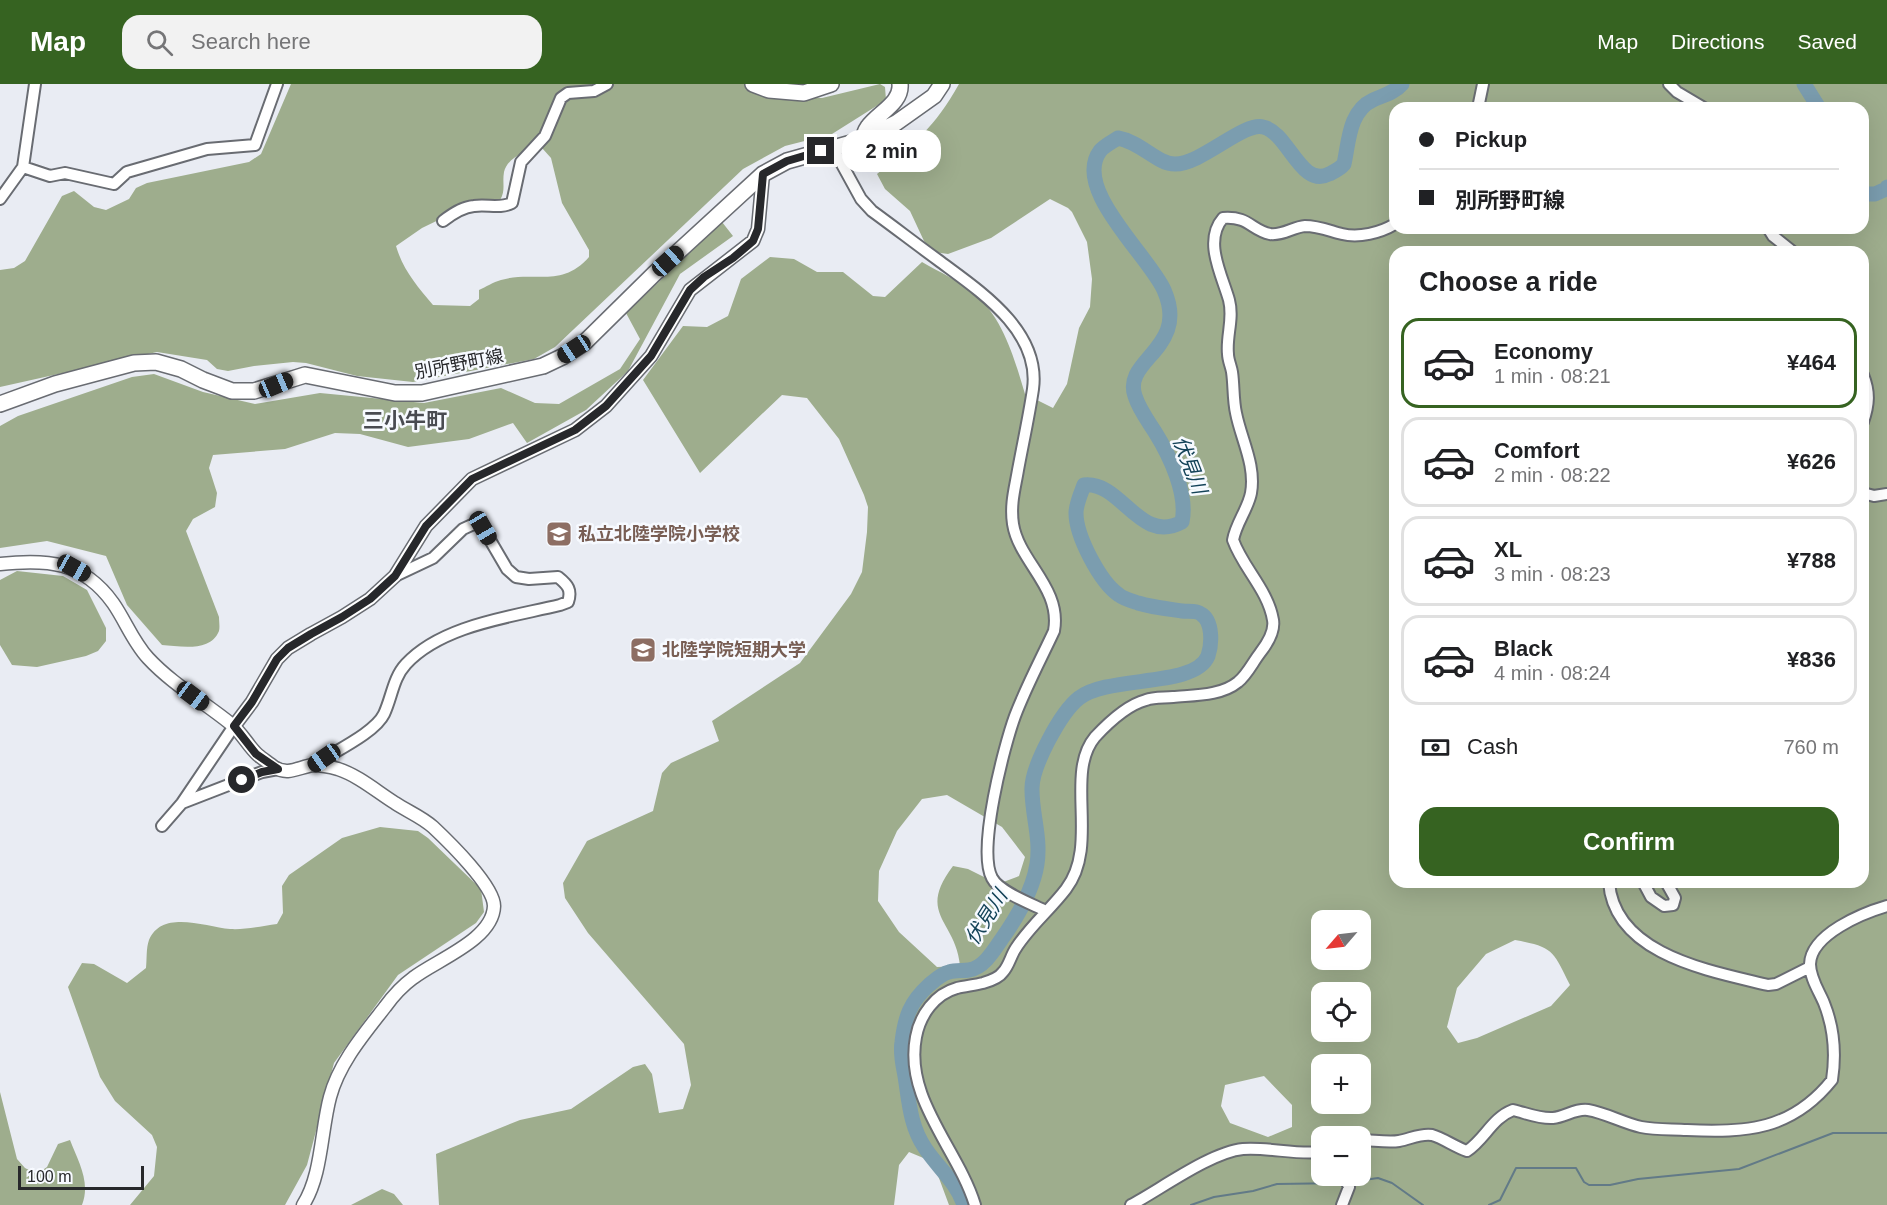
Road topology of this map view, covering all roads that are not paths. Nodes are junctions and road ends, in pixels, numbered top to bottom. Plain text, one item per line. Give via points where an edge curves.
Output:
1 (35, 84) edge
2 (277, 84) edge
3 (607, 84) edge
4 (753, 84) edge
5 (831, 84) edge
6 (900, 84) edge
7 (942, 84) edge
8 (1483, 84) edge
9 (1669, 84) edge
10 (1479, 102) edge
11 (1694, 102) edge
12 (862, 140) junction
13 (833, 148) junction
14 (22, 167) junction
15 (763, 174) junction
16 (0, 200) edge
17 (443, 221) dead end
18 (1389, 228) edge
19 (1771, 234) edge
20 (1785, 246) edge
21 (0, 404) edge
22 (1869, 495) edge
23 (1887, 495) edge
24 (0, 564) edge
25 (395, 576) junction
26 (234, 726) junction
27 (314, 765) junction
28 (278, 769) junction
29 (182, 803) junction
30 (162, 826) dead end
31 (1610, 888) edge
32 (1646, 888) edge
33 (1669, 888) edge
34 (1887, 906) edge
35 (1046, 911) junction
36 (1810, 967) junction
37 (1371, 1140) edge
38 (1311, 1152) edge
39 (1349, 1186) edge
40 (303, 1205) edge
41 (975, 1205) edge
42 (1131, 1205) edge
43 (1342, 1205) edge

1 - 14 street
2 - 14 street via 255,145 207,149 127,172 114,184 65,173 50,176
3 - 17 street via 561,98 545,136 521,162 512,203 501,208 464,207
4 - 5 main road via 769,90 804,93
6 - 12 main road via 900,93 867,128
7 - 12 main road, 別所野町線 via 919,108
8 - 10 street
9 - 11 street
12 - 13 main road, 別所野町線
13 - 15 main road, 別所野町線 via 787,161
13 - 35 street via 872,212 1006,315 1026,348 1033,373 1012,495 1013,523 1016,536 1052,601 1056,621 1016,715 1002,761 988,843 992,880 1005,891
14 - 16 street
15 - 21 main road, 別所野町線 via 584,343 543,366 422,393 395,393 305,375 254,391 232,391 182,369 156,362 134,363 55,384
15 - 25 street via 758,229 753,241 690,290 651,356 606,406 575,430 472,479 426,526
18 - 35 street via 1363,235 1306,226 1274,234 1238,218 1223,218 1218,224 1215,258 1230,302 1232,320 1227,353 1235,410 1249,455 1251,491 1233,540 1271,608 1273,630 1238,682 1220,692 1146,699 1124,711 1094,739 1081,770 1083,834 1077,862 1066,888
19 - 20 street
22 - 23 street
24 - 26 street via 43,562 74,568 87,575 112,601 147,657
25 - 26 street via 370,599 288,648
25 - 27 street via 433,558 463,529 476,523 516,576 558,577 567,584 570,595 568,602 560,605 477,624 422,650 398,675 376,725
26 - 28 street via 256,754
26 - 29 street
27 - 28 street via 287,772
27 - 40 street via 338,769 360,779 432,826 487,886 494,910 480,935 399,990 344,1064 329,1100 319,1160
28 - 29 street
29 - 30 street
31 - 36 street via 1625,925 1659,951 1768,985
32 - 33 street via 1665,906 1672,905 1675,898
34 - 36 street via 1827,935 1811,957
35 - 41 street via 1015,949 1003,973 936,998 916,1035 916,1079 922,1098
36 - 37 street via 1834,1042 1832,1080 1806,1106 1777,1122 1728,1132 1641,1127 1587,1110 1554,1118 1513,1110 1498,1118 1467,1151 1433,1136 1396,1142
38 - 42 street via 1244,1149 1224,1153
39 - 43 street

